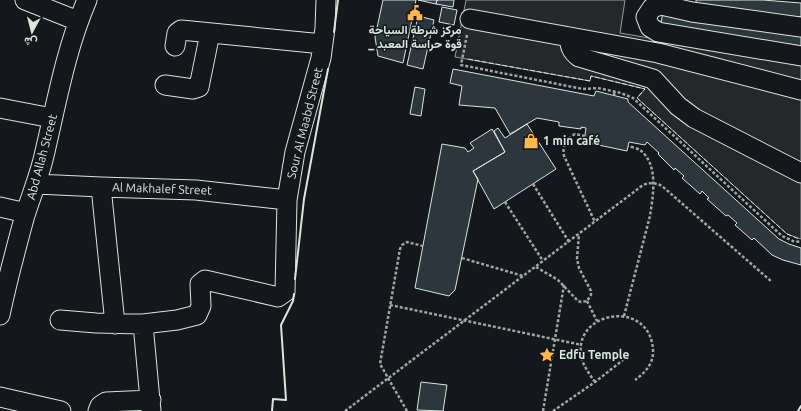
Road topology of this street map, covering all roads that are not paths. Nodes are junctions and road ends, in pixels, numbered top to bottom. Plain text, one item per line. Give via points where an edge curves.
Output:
1 (25, 0) edge
2 (87, 0) edge
3 (326, 0) edge
4 (470, 19) road end
5 (78, 21) junction
6 (801, 26) edge
7 (210, 33) junction
8 (569, 37) junction
9 (324, 44) junction
10 (175, 46) dead end
11 (658, 53) junction
12 (801, 56) edge
13 (653, 79) junction
14 (165, 85) dead end
15 (801, 90) edge
16 (0, 108) edge
17 (52, 118) junction
18 (801, 173) edge
19 (36, 184) junction
20 (101, 187) junction
21 (287, 200) junction
22 (0, 207) edge
23 (26, 214) junction
24 (3, 281) edge
25 (0, 315) edge
26 (60, 320) dead end
27 (115, 324) junction
28 (142, 324) junction
29 (0, 397) edge
30 (151, 406) edge
31 (61, 411) edge
32 (98, 411) edge

1 - 5 street
2 - 5 street, Abd Allah Street
3 - 9 street, Sour Al Maabd Street
4 - 8 street
5 - 17 street, Abd Allah Street via 68,50
6 - 12 street via 692,12 661,5 652,8 646,17 650,27 658,32
7 - 9 street
7 - 10 street via 181,30 177,33
7 - 14 street via 199,87 193,89
8 - 11 street
8 - 13 street via 570,47 579,57
9 - 21 street, Sour Al Maabd Street via 295,152
11 - 13 street
11 - 15 street
13 - 18 street via 678,106 694,118
16 - 17 street
17 - 19 street, Abd Allah Street
19 - 20 street, Al Makhalef Street
19 - 23 street, Abd Allah Street
20 - 21 street, Al Makhalef Street via 196,190
20 - 27 street
21 - 28 street, Sour Al Maabd Street via 286,288 282,295 278,297 205,280 200,284 201,306 198,315
22 - 23 street
23 - 24 street, Abd Allah Street
24 - 25 street, Abd Allah Street
26 - 27 street
27 - 28 street
28 - 30 street
29 - 31 street
30 - 32 street via 106,402

